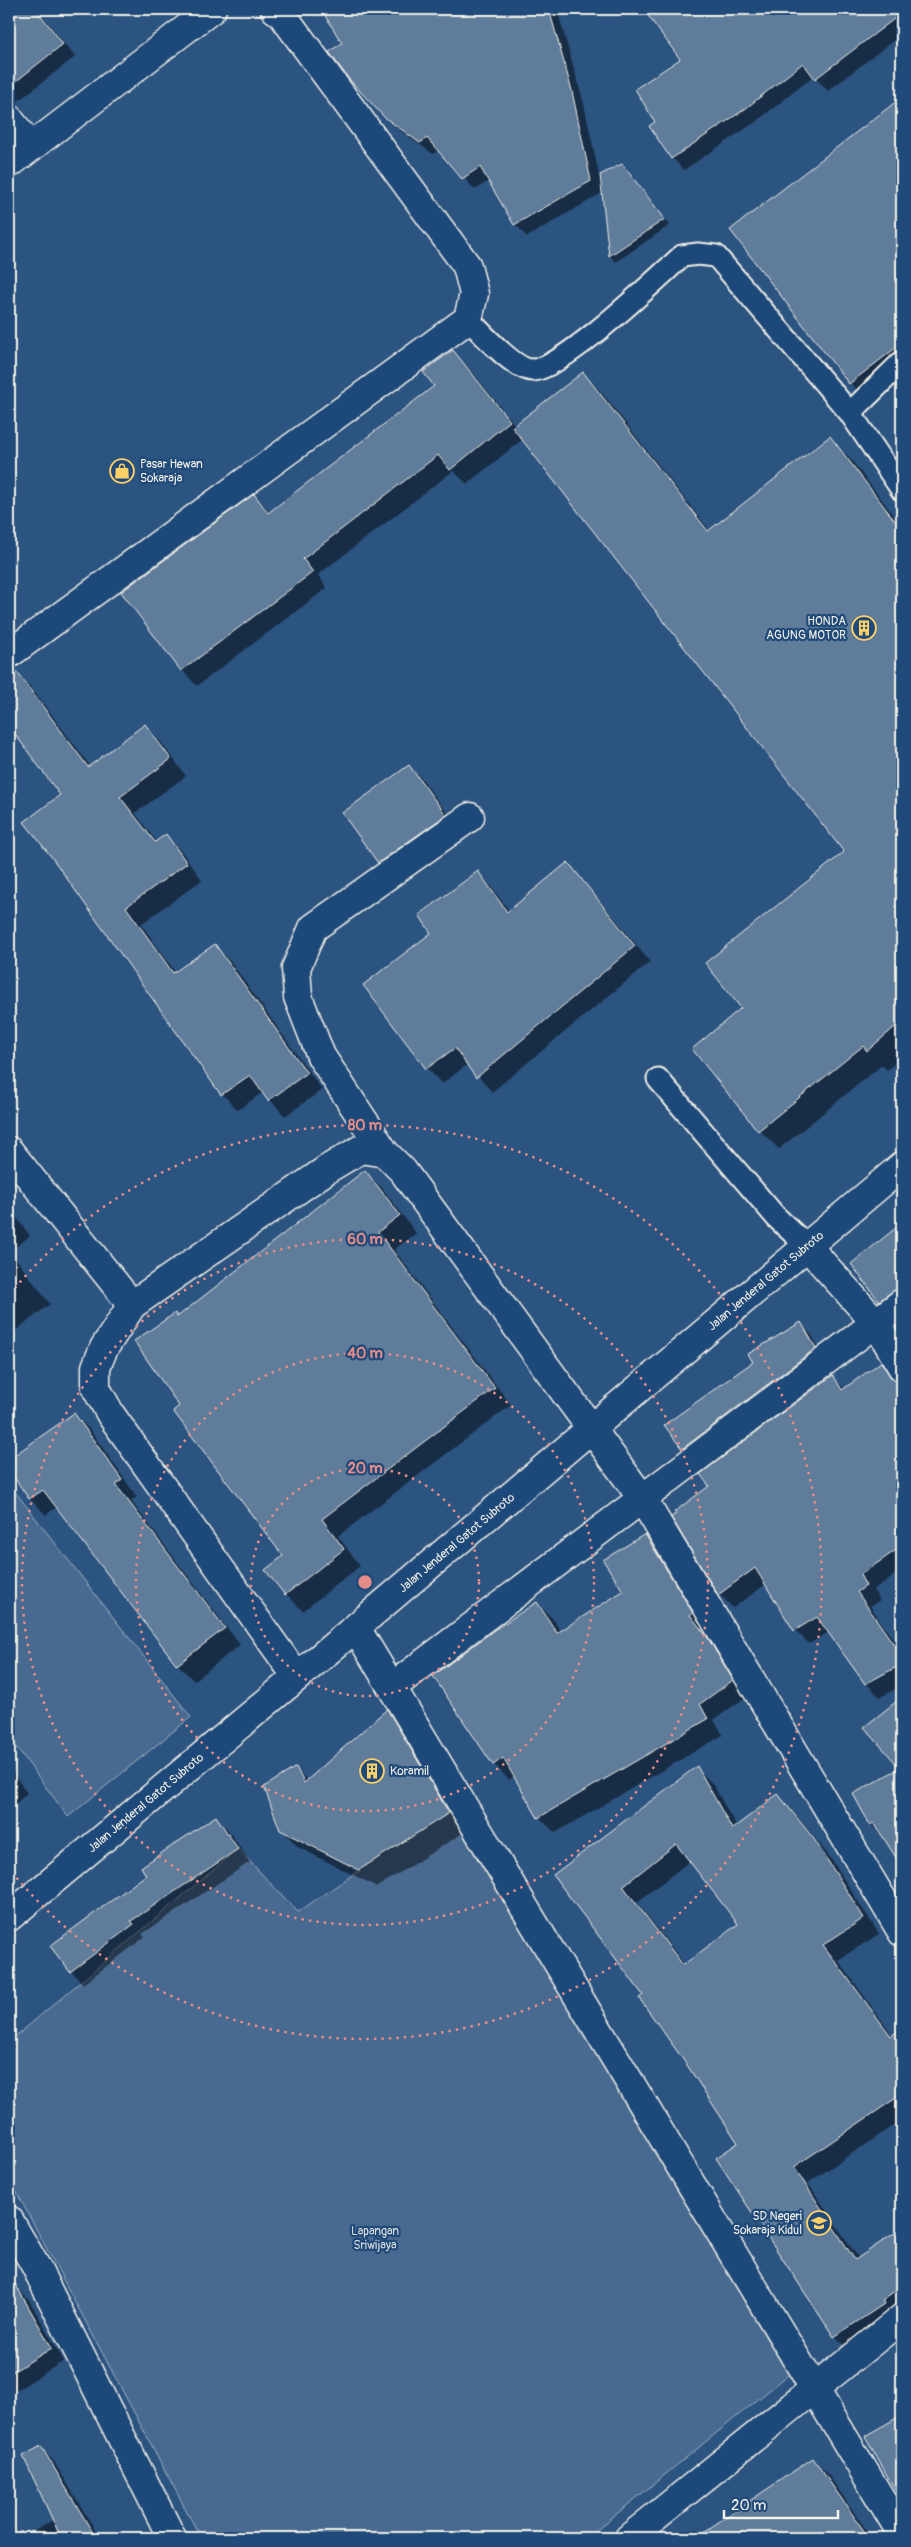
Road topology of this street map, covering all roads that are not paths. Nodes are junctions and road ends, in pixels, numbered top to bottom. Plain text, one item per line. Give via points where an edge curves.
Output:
1 (212, 9) edge
2 (275, 9) edge
3 (9, 119) edge
4 (31, 147) junction
5 (9, 164) edge
6 (468, 320) junction
7 (902, 362) edge
8 (850, 413) junction
9 (902, 490) edge
10 (9, 654) edge
11 (470, 817) dead end
12 (658, 1079) dead end
13 (9, 1151) edge
14 (385, 1153) junction
15 (902, 1166) edge
16 (807, 1246) junction
17 (902, 1303) edge
18 (132, 1305) junction
19 (876, 1323) junction
20 (902, 1367) edge
21 (592, 1429) junction
22 (642, 1498) junction
23 (356, 1628) junction
24 (297, 1677) junction
25 (392, 1687) junction
26 (9, 1917) edge
27 (902, 1932) edge
28 (9, 2220) edge
29 (902, 2318) edge
30 (815, 2387) junction
31 (902, 2534) edge
32 (166, 2536) edge
33 (629, 2538) edge

1 - 4 main road
2 - 6 main road via 466,266 474,294
3 - 4 main road
4 - 5 main road
6 - 8 lane via 517,365 533,370 564,357 682,256 716,256
6 - 10 main road
7 - 8 lane
8 - 9 lane
11 - 14 main road via 313,928 296,968 298,997 320,1056
12 - 16 lane via 776,1217
13 - 18 main road
14 - 18 main road via 360,1149
14 - 21 main road via 409,1179
15 - 16 main road, Jalan Jenderal Gatot Subroto
16 - 19 main road
16 - 21 main road, Jalan Jenderal Gatot Subroto
17 - 19 main road
18 - 24 main road via 104,1348 96,1367 96,1388 111,1415
19 - 20 main road
19 - 22 main road
21 - 22 main road
21 - 23 main road, Jalan Jenderal Gatot Subroto
22 - 25 main road
22 - 27 main road
23 - 24 main road, Jalan Jenderal Gatot Subroto
23 - 25 main road
24 - 26 main road, Jalan Jenderal Gatot Subroto
25 - 30 main road
28 - 32 main road via 35,2265
29 - 30 main road
30 - 31 main road
30 - 33 main road

